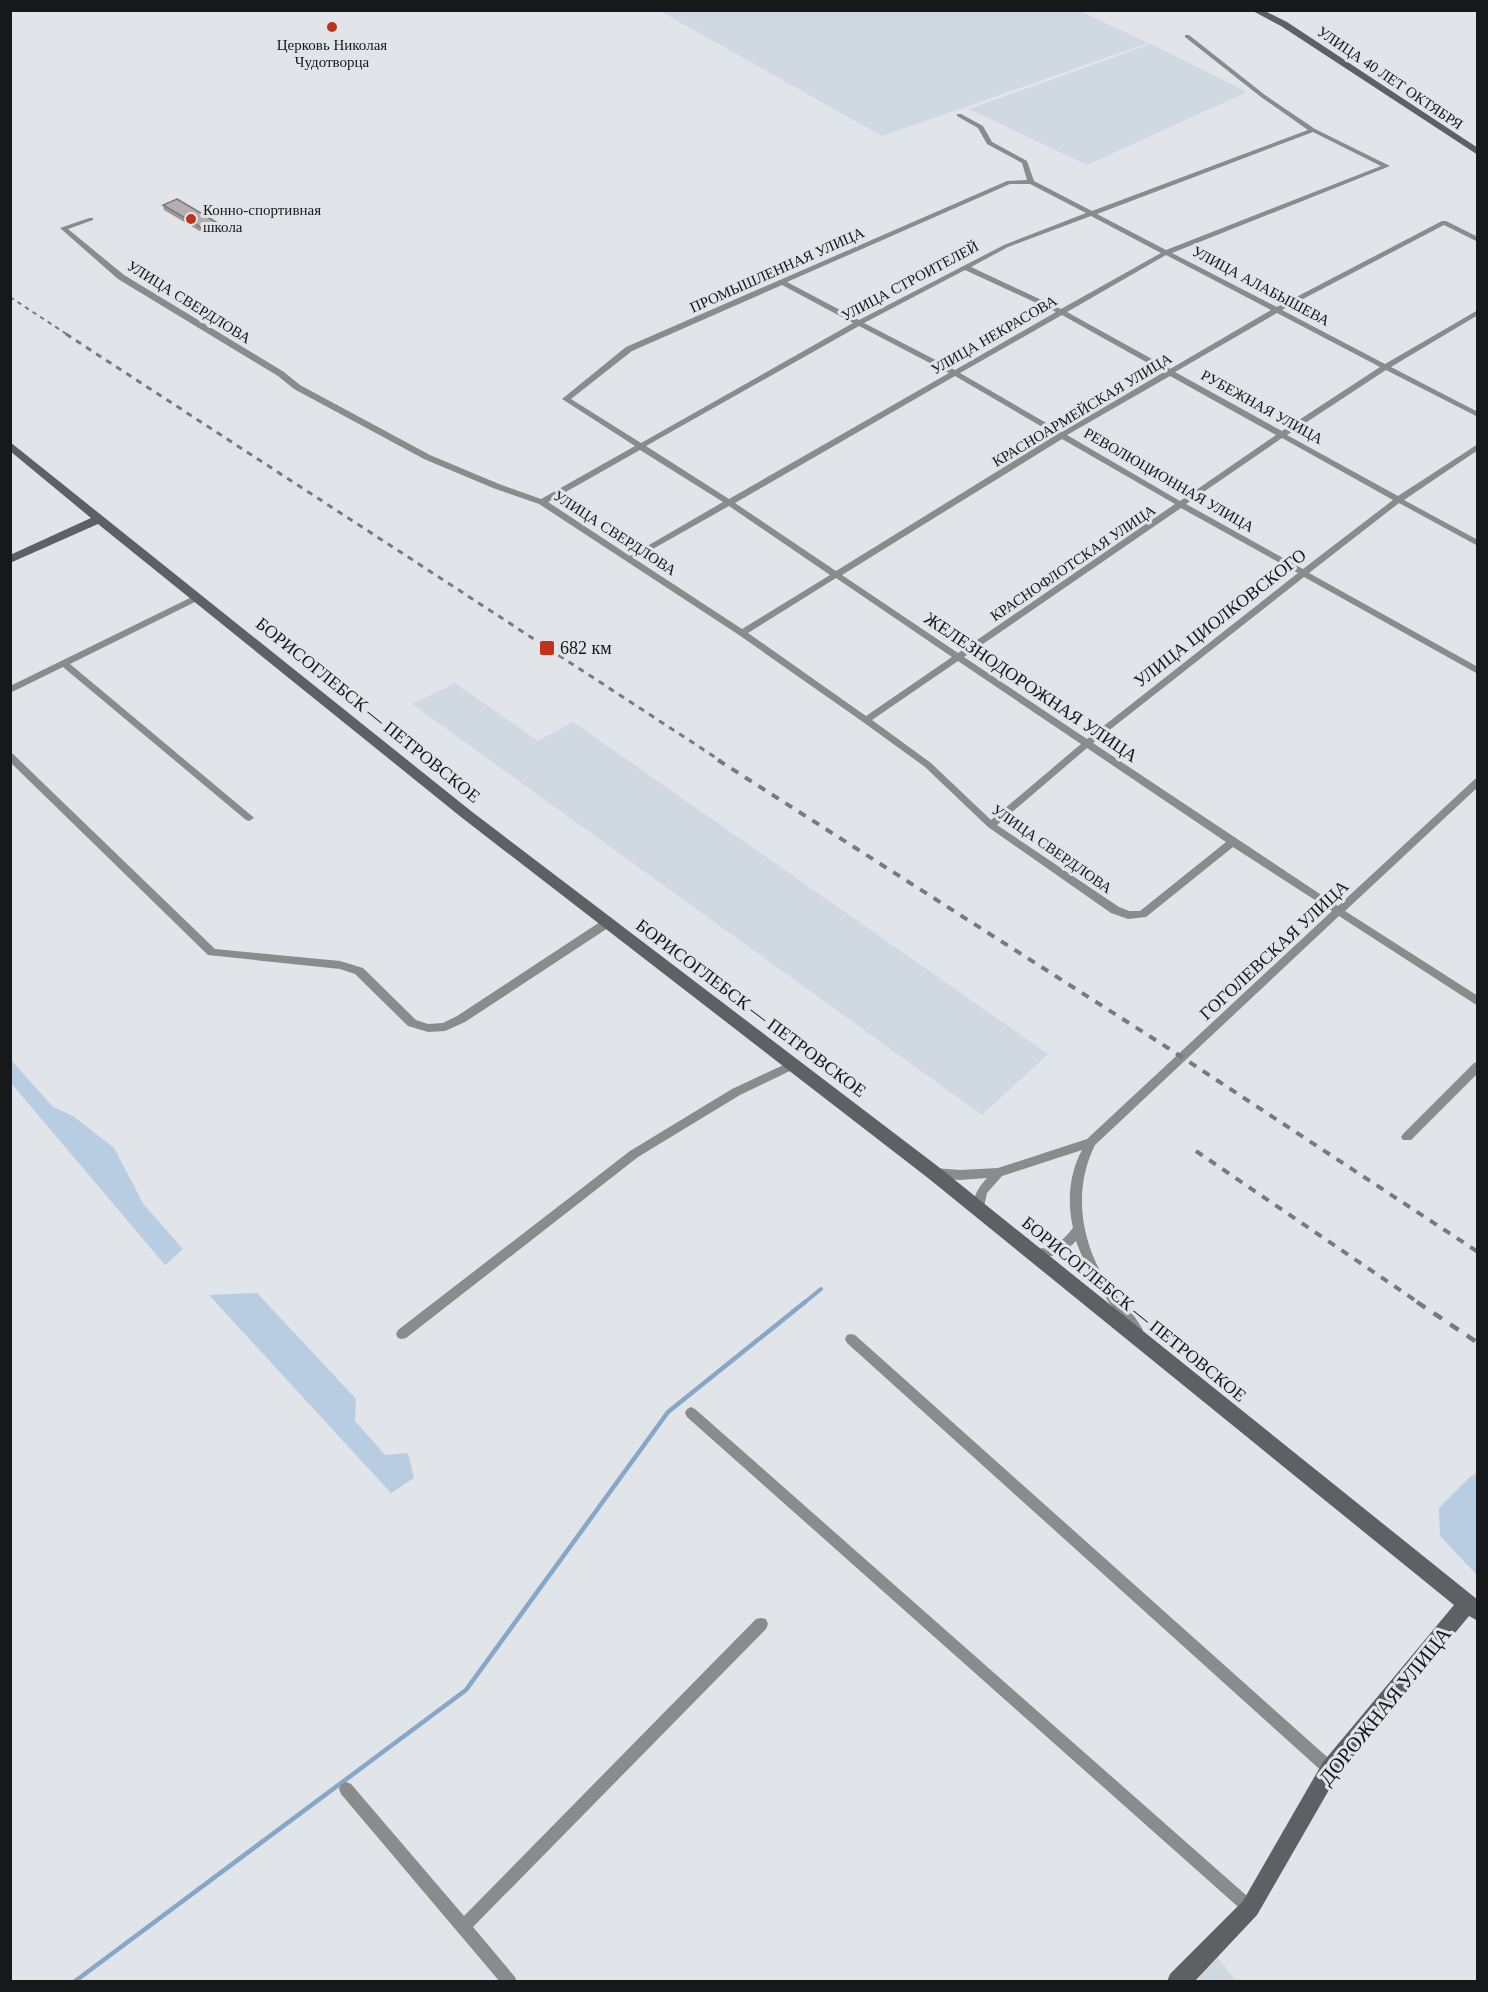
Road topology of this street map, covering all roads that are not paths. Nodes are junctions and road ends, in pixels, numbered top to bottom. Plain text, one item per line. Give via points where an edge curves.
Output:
1 (1264, 12) edge
2 (1187, 36) dead end
3 (959, 115) dead end
4 (1313, 130) junction
5 (1478, 152) edge
6 (1009, 182) joint
7 (1031, 182) junction
8 (1093, 214) junction
9 (91, 219) dead end
10 (1478, 240) edge
11 (1167, 252) junction
12 (965, 267) junction
13 (782, 282) junction
14 (1277, 310) junction
15 (1061, 312) junction
16 (1478, 312) edge
17 (860, 322) junction
18 (1385, 367) junction
19 (1172, 372) junction
20 (956, 374) junction
21 (566, 399) joint
22 (1478, 415) edge
23 (1282, 434) junction
24 (1062, 435) junction
25 (10, 446) edge
26 (1478, 446) edge
27 (642, 447) junction
28 (1398, 500) junction
29 (542, 502) junction
30 (730, 503) junction
31 (1182, 505) junction
32 (100, 518) junction
33 (1478, 544) edge
34 (630, 559) junction
35 (10, 560) edge
36 (1305, 572) junction
37 (837, 575) junction
38 (196, 598) junction
39 (742, 633) junction
40 (957, 658) junction
41 (64, 663) junction
42 (1478, 671) edge
43 (10, 690) edge
44 (866, 720) junction
45 (1086, 744) junction
46 (10, 756) edge
47 (1478, 781) edge
48 (249, 818) dead end
49 (991, 825) junction
50 (1233, 842) junction
51 (1340, 912) junction
52 (607, 922) junction
53 (1478, 1002) edge
54 (792, 1065) junction
55 (1478, 1066) edge
56 (1407, 1137) dead end
57 (1091, 1142) junction
58 (934, 1173) junction
59 (998, 1173) junction
60 (979, 1208) junction
61 (1079, 1230) junction
62 (1035, 1253) junction
63 (402, 1334) dead end
64 (851, 1339) dead end
65 (1144, 1341) junction
66 (691, 1413) dead end
67 (1472, 1608) edge
68 (761, 1624) dead end
69 (1330, 1769) junction
70 (346, 1789) dead end
71 (1250, 1908) junction
72 (463, 1927) junction
73 (510, 1982) edge
74 (1178, 1982) edge

1 - 5 street, УЛИЦА 40 ЛЕТ ОКТЯБРЯ
2 - 4 street
3 - 7 street via 981,127 989,142 1025,162
4 - 8 street, УЛИЦА СТРОИТЕЛЕЙ
4 - 11 street, УЛИЦА НЕКРАСОВА via 1387,166
6 - 7 street, УЛИЦА АЛАБЫШЕВА
6 - 13 street, ПРОМЫШЛЕННАЯ УЛИЦА
7 - 8 street, УЛИЦА АЛАБЫШЕВА
8 - 11 street, УЛИЦА АЛАБЫШЕВА
8 - 12 street, УЛИЦА СТРОИТЕЛЕЙ via 1006,246
9 - 29 street, УЛИЦА СВЕРДЛОВА via 63,228 142,291 297,387 427,457
10 - 14 street, КРАСНОАРМЕЙСКАЯ УЛИЦА via 1444,222
11 - 14 street, УЛИЦА АЛАБЫШЕВА
11 - 15 street, УЛИЦА НЕКРАСОВА
12 - 15 street, РУБЕЖНАЯ УЛИЦА
12 - 17 street, УЛИЦА СТРОИТЕЛЕЙ
13 - 17 street, РЕВОЛЮЦИОННАЯ УЛИЦА
13 - 21 street, ПРОМЫШЛЕННАЯ УЛИЦА via 629,349
14 - 18 street, УЛИЦА АЛАБЫШЕВА
14 - 19 street, КРАСНОАРМЕЙСКАЯ УЛИЦА
15 - 19 street, РУБЕЖНАЯ УЛИЦА
15 - 20 street, УЛИЦА НЕКРАСОВА
16 - 18 street, КРАСНОФЛОТСКАЯ УЛИЦА
17 - 20 street, РЕВОЛЮЦИОННАЯ УЛИЦА
17 - 27 street, УЛИЦА СТРОИТЕЛЕЙ
18 - 22 street, УЛИЦА АЛАБЫШЕВА
18 - 23 street, КРАСНОФЛОТСКАЯ УЛИЦА
19 - 23 street, РУБЕЖНАЯ УЛИЦА
19 - 24 street, КРАСНОАРМЕЙСКАЯ УЛИЦА
20 - 24 street, РЕВОЛЮЦИОННАЯ УЛИЦА
20 - 30 street, УЛИЦА НЕКРАСОВА
21 - 27 street, ЖЕЛЕЗНОДОРОЖНАЯ УЛИЦА
23 - 28 street, РУБЕЖНАЯ УЛИЦА
23 - 31 street, КРАСНОФЛОТСКАЯ УЛИЦА
24 - 31 street, РЕВОЛЮЦИОННАЯ УЛИЦА
24 - 37 street, КРАСНОАРМЕЙСКАЯ УЛИЦА
25 - 32 street, БОРИСОГЛЕБСК — ПЕТРОВСКОЕ
26 - 28 street, УЛИЦА ЦИОЛКОВСКОГО
27 - 29 street, УЛИЦА СТРОИТЕЛЕЙ
27 - 30 street, ЖЕЛЕЗНОДОРОЖНАЯ УЛИЦА
28 - 33 street, РУБЕЖНАЯ УЛИЦА
28 - 36 street, УЛИЦА ЦИОЛКОВСКОГО
29 - 34 street, УЛИЦА СВЕРДЛОВА
30 - 34 street, УЛИЦА НЕКРАСОВА
30 - 37 street, ЖЕЛЕЗНОДОРОЖНАЯ УЛИЦА
31 - 36 street, РЕВОЛЮЦИОННАЯ УЛИЦА
31 - 40 street, КРАСНОФЛОТСКАЯ УЛИЦА
32 - 35 street
32 - 38 street, БОРИСОГЛЕБСК — ПЕТРОВСКОЕ
34 - 39 street, УЛИЦА СВЕРДЛОВА
36 - 42 street, РЕВОЛЮЦИОННАЯ УЛИЦА
36 - 45 street, УЛИЦА ЦИОЛКОВСКОГО
37 - 39 street, КРАСНОАРМЕЙСКАЯ УЛИЦА
37 - 40 street, ЖЕЛЕЗНОДОРОЖНАЯ УЛИЦА
38 - 41 street
38 - 52 street, БОРИСОГЛЕБСК — ПЕТРОВСКОЕ
39 - 44 street, УЛИЦА СВЕРДЛОВА
40 - 44 street, КРАСНОФЛОТСКАЯ УЛИЦА
40 - 45 street, ЖЕЛЕЗНОДОРОЖНАЯ УЛИЦА
41 - 43 street
41 - 48 street
44 - 49 street, УЛИЦА СВЕРДЛОВА via 928,765
45 - 49 street, УЛИЦА ЦИОЛКОВСКОГО
45 - 50 street, ЖЕЛЕЗНОДОРОЖНАЯ УЛИЦА
46 - 52 street via 212,952 340,965 359,971 412,1023 428,1028 446,1027 461,1019
47 - 51 street, ГОГОЛЕВСКАЯ УЛИЦА
49 - 50 street, УЛИЦА СВЕРДЛОВА via 1128,915 1142,914
50 - 51 street, ЖЕЛЕЗНОДОРОЖНАЯ УЛИЦА
51 - 53 street, ЖЕЛЕЗНОДОРОЖНАЯ УЛИЦА
51 - 57 street, ГОГОЛЕВСКАЯ УЛИЦА
52 - 54 street, БОРИСОГЛЕБСК — ПЕТРОВСКОЕ
54 - 58 street, БОРИСОГЛЕБСК — ПЕТРОВСКОЕ
54 - 63 street via 736,1092 634,1154
55 - 56 street
57 - 59 street
57 - 61 street via 1076,1174
58 - 59 street
58 - 60 street, БОРИСОГЛЕБСК — ПЕТРОВСКОЕ
59 - 60 street via 982,1191
60 - 62 street, БОРИСОГЛЕБСК — ПЕТРОВСКОЕ
61 - 62 street via 1058,1251
61 - 65 street via 1097,1276
62 - 65 street, БОРИСОГЛЕБСК — ПЕТРОВСКОЕ
64 - 69 street
65 - 67 street, БОРИСОГЛЕБСК — ПЕТРОВСКОЕ
66 - 71 street
67 - 69 street, ДОРОЖНАЯ УЛИЦА
68 - 72 street
69 - 71 street, ДОРОЖНАЯ УЛИЦА
70 - 72 street
71 - 74 street, ДОРОЖНАЯ УЛИЦА
72 - 73 street

